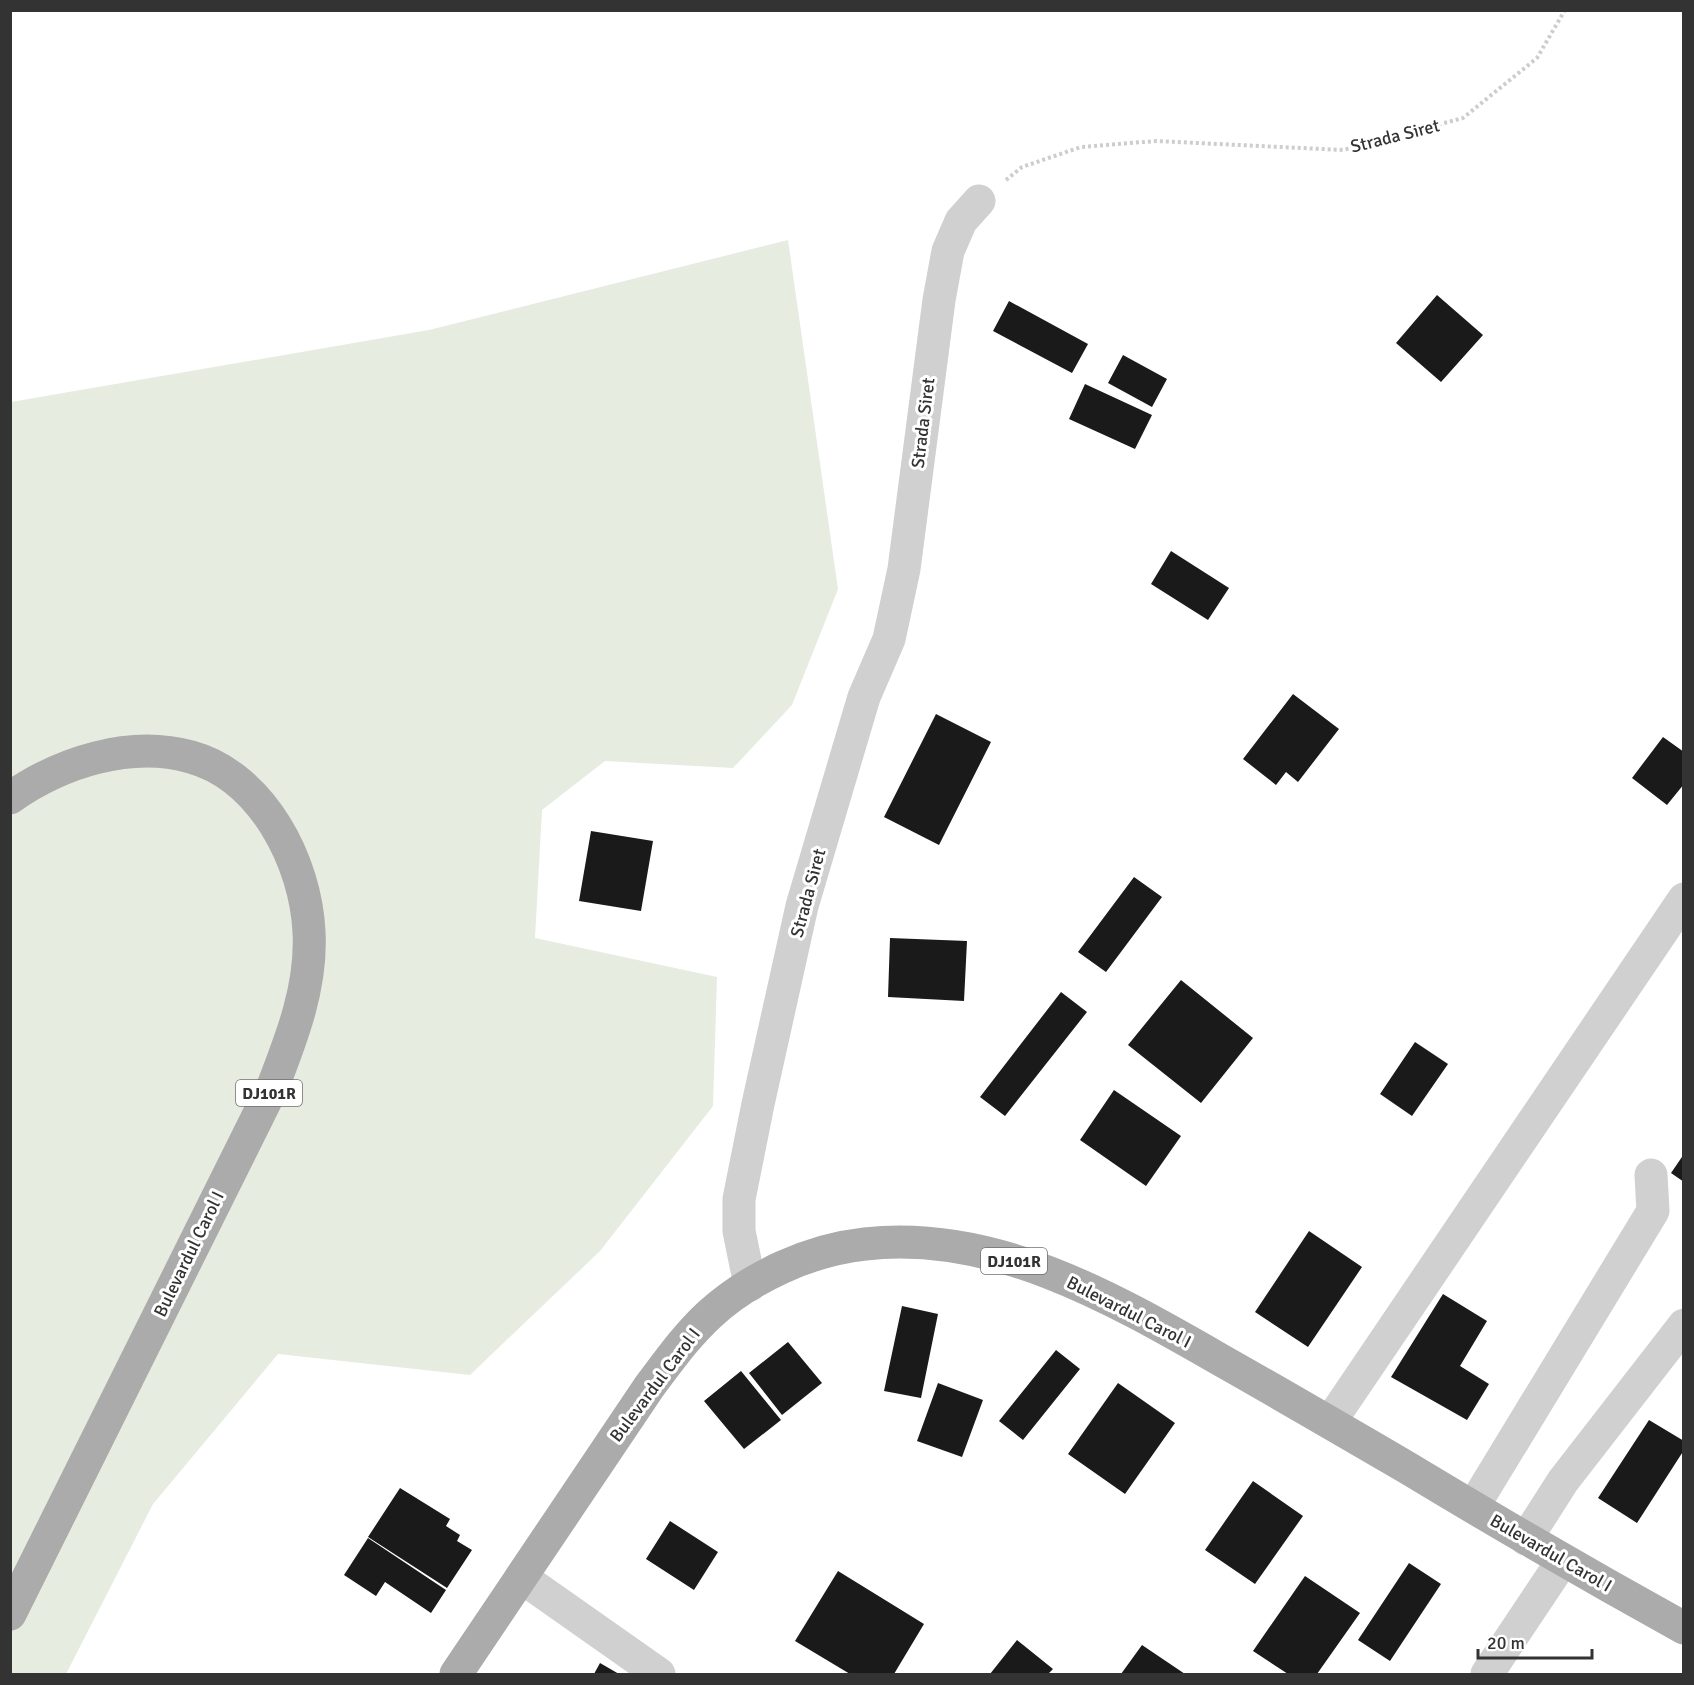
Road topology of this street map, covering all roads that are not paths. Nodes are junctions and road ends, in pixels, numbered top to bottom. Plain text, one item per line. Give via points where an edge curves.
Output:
1 (979, 201) road end
2 (10, 798) edge
3 (1683, 899) edge
4 (1651, 1175) dead end
5 (750, 1285) junction
6 (1683, 1325) edge
7 (1330, 1422) junction
8 (1473, 1507) junction
9 (1526, 1539) junction
10 (1563, 1560) junction
11 (521, 1577) junction
12 (10, 1614) edge
13 (1683, 1628) edge
14 (456, 1674) edge
15 (659, 1674) edge
16 (1487, 1674) edge

1 - 5 street, Strada Siret via 961,221 948,251 904,569 891,629 864,697 802,906 758,1104 739,1199 739,1231
2 - 12 main road, Bulevardul Carol I / DJ101R via 56,772 104,755 150,752 192,758 228,776 257,801 280,831 306,900 309,933 306,980 296,1026 273,1086
3 - 7 street
4 - 8 street via 1653,1211
5 - 7 main road, Bulevardul Carol I / DJ101R via 825,1251 864,1244 900,1242 992,1254 1042,1269 1115,1302
5 - 11 main road, Bulevardul Carol I / DJ101R via 711,1313 680,1346
6 - 9 street via 1563,1481
7 - 8 main road, Bulevardul Carol I / DJ101R
8 - 9 main road, Bulevardul Carol I / DJ101R
9 - 10 main road, Bulevardul Carol I / DJ101R
10 - 13 main road, Bulevardul Carol I / DJ101R
10 - 16 street
11 - 14 main road, Bulevardul Carol I / DJ101R
11 - 15 street

